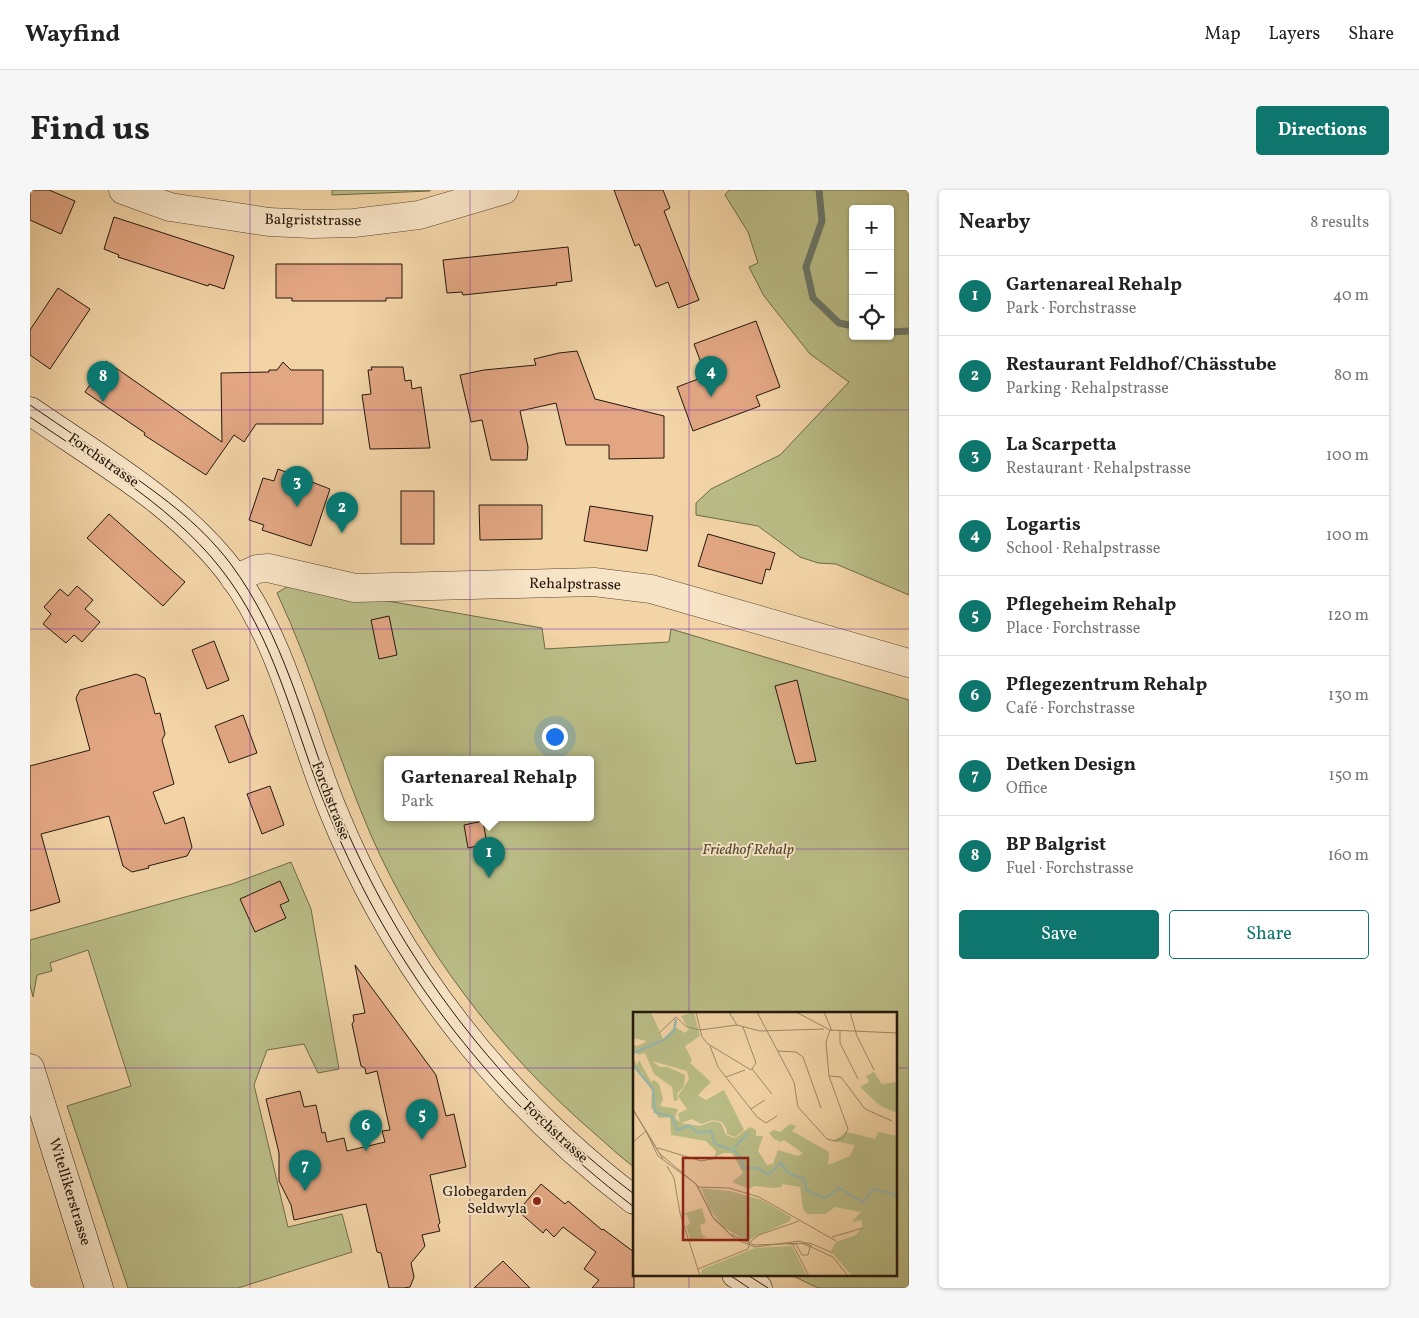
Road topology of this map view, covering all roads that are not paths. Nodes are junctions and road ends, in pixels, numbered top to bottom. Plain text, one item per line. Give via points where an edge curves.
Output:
1 (123, 190) edge
2 (504, 190) edge
3 (30, 411) edge
4 (235, 579) junction
5 (909, 663) edge
6 (30, 1068) edge
7 (633, 1199) edge
8 (739, 1276) edge
9 (99, 1288) edge
10 (758, 1288) edge

1 - 2 main road, Balgriststrasse via 170,206 269,222 312,224 354,223 419,215
3 - 4 main road, Forchstrasse via 175,513 213,551
4 - 5 main road, Rehalpstrasse via 257,569 268,568 355,588 594,582 651,589
4 - 7 main road, Forchstrasse via 257,613 274,650 352,856 415,969 470,1044 516,1096 566,1144
6 - 9 main road, Witellikerstrasse
8 - 10 main road

